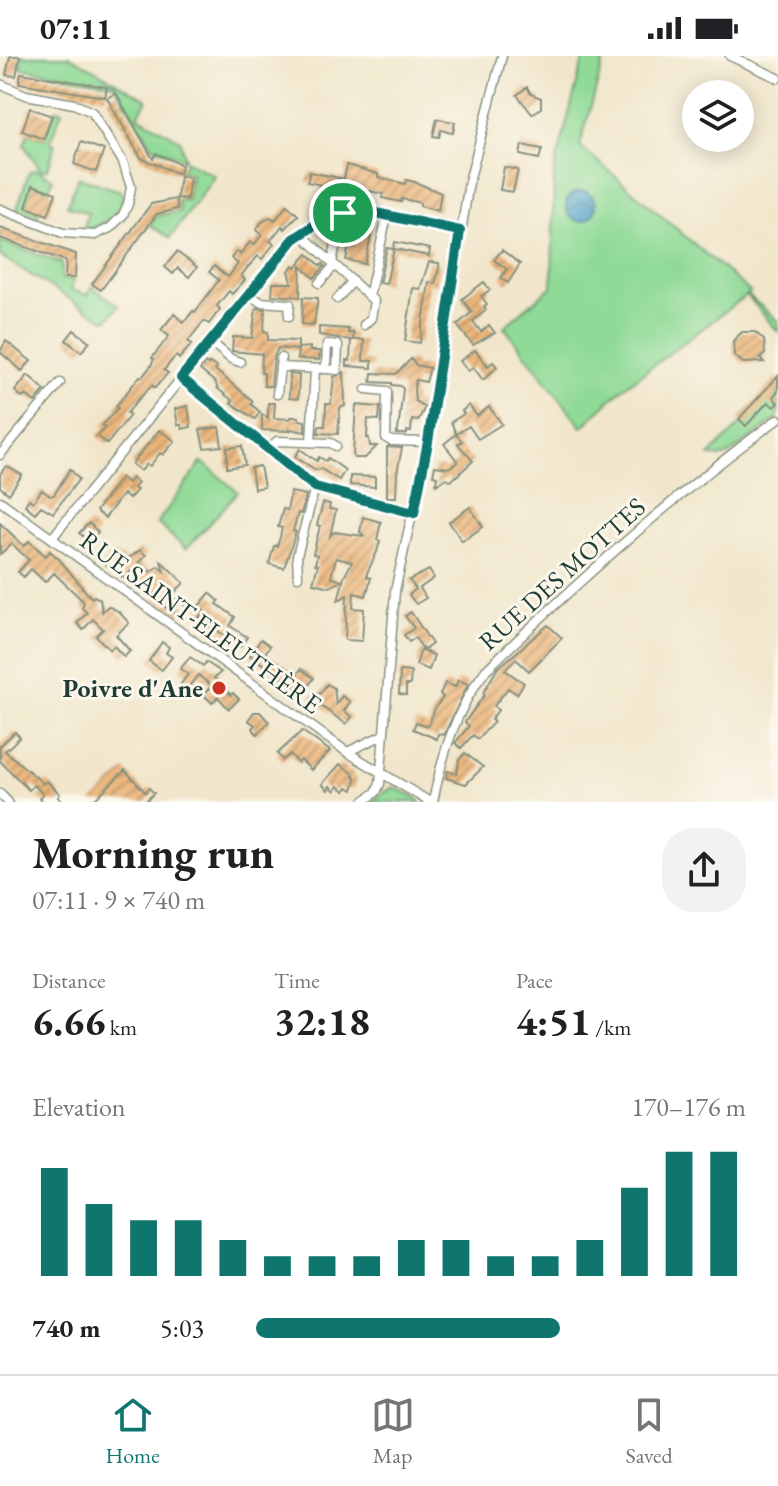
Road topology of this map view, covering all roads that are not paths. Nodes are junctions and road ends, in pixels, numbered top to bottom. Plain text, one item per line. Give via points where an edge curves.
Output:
1 (502, 56) edge
2 (730, 56) edge
3 (778, 78) edge
4 (0, 84) edge
5 (0, 209) edge
6 (343, 213) junction
7 (387, 216) junction
8 (460, 231) junction
9 (301, 234) junction
10 (334, 264) junction
11 (353, 281) junction
12 (319, 283) dead end
13 (249, 294) junction
14 (369, 296) junction
15 (337, 299) dead end
16 (289, 316) dead end
17 (364, 325) dead end
18 (211, 342) junction
19 (240, 362) dead end
20 (315, 369) junction
21 (326, 369) dead end
22 (181, 378) junction
23 (60, 383) dead end
24 (366, 389) dead end
25 (277, 394) dead end
26 (778, 419) edge
27 (311, 442) junction
28 (428, 442) junction
29 (336, 446) dead end
30 (268, 449) junction
31 (0, 455) edge
32 (315, 487) junction
33 (0, 501) edge
34 (414, 513) junction
35 (52, 538) junction
36 (298, 577) dead end
37 (383, 735) junction
38 (347, 752) junction
39 (379, 774) junction
40 (0, 794) edge
41 (8, 802) edge
42 (363, 802) edge
43 (432, 802) edge

1 - 8 street
2 - 3 street
4 - 5 street via 92,112 123,162 131,187 123,215 95,235 63,233
6 - 7 street
6 - 9 street
6 - 10 street
7 - 8 street
7 - 14 street
8 - 28 street
9 - 10 street
9 - 13 street
10 - 11 street
10 - 12 street
11 - 14 street
11 - 15 street
13 - 16 street via 260,302 290,304
13 - 18 street
14 - 17 street via 374,301
18 - 19 street
18 - 22 street
20 - 21 street
20 - 25 street via 280,362
20 - 27 street
22 - 30 street
22 - 35 street
23 - 31 street
24 - 28 street via 387,391 386,438
26 - 43 street, RUE DES MOTTES via 601,562 486,670 445,748
27 - 29 street
27 - 30 street via 277,441
28 - 34 street
30 - 32 street
32 - 34 street
32 - 36 street via 297,556
33 - 35 street, RUE SAINT-ELEUTHÈRE
34 - 37 street via 395,591
35 - 38 street, RUE SAINT-ELEUTHÈRE
37 - 38 street
37 - 39 street
38 - 39 street, RUE SAINT-ELEUTHÈRE
39 - 42 street via 376,792
39 - 43 street, RUE SAINT-ELEUTHÈRE
40 - 41 street

